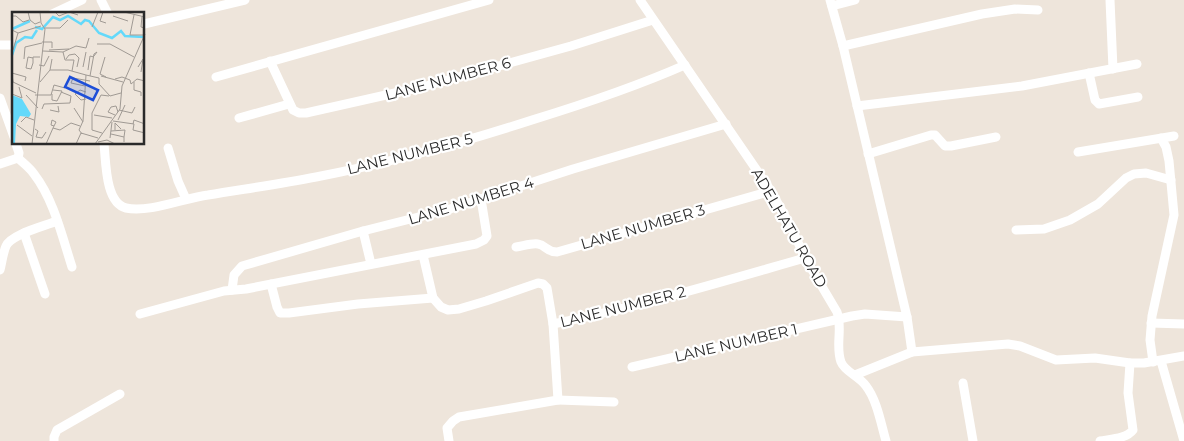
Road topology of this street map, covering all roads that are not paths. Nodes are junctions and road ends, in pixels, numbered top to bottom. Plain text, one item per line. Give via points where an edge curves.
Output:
1 (56, 0) edge
2 (82, 0) edge
3 (101, 0) edge
4 (245, 0) edge
5 (489, 0) edge
6 (640, 0) edge
7 (855, 0) edge
8 (1110, 0) edge
9 (831, 3) edge
10 (1038, 10) dead end
11 (56, 12) edge
12 (107, 12) edge
13 (653, 20) junction
14 (145, 24) edge
15 (843, 46) junction
16 (270, 61) junction
17 (1136, 64) dead end
18 (685, 65) junction
19 (1113, 69) junction
20 (1089, 73) junction
21 (216, 77) dead end
22 (1138, 97) dead end
23 (0, 98) edge
24 (289, 104) junction
25 (857, 106) junction
26 (239, 118) dead end
27 (726, 124) junction
28 (12, 131) edge
29 (1174, 136) dead end
30 (996, 137) dead end
31 (1161, 138) junction
32 (16, 145) edge
33 (104, 145) edge
34 (168, 148) dead end
35 (1078, 152) dead end
36 (868, 154) junction
37 (18, 158) junction
38 (0, 164) edge
39 (1171, 180) junction
40 (771, 191) junction
41 (481, 199) junction
42 (186, 200) junction
43 (1184, 214) edge
44 (1174, 215) junction
45 (57, 221) junction
46 (1016, 230) dead end
47 (363, 232) junction
48 (24, 233) junction
49 (516, 247) dead end
50 (423, 255) junction
51 (805, 258) junction
52 (372, 264) junction
53 (72, 267) dead end
54 (0, 270) edge
55 (271, 284) junction
56 (232, 290) junction
57 (45, 294) dead end
58 (433, 298) junction
59 (140, 314) dead end
60 (907, 317) junction
61 (840, 319) junction
62 (1151, 323) junction
63 (553, 324) junction
64 (1184, 324) edge
65 (912, 352) junction
66 (1184, 356) edge
67 (1157, 361) junction
68 (1130, 363) junction
69 (632, 367) dead end
70 (855, 375) junction
71 (963, 383) dead end
72 (120, 394) dead end
73 (558, 400) junction
74 (614, 402) dead end
75 (54, 441) edge
76 (449, 441) edge
77 (886, 441) edge
78 (973, 441) edge
79 (1100, 441) edge
80 (1184, 441) edge

1 - 11 street
2 - 11 street
3 - 12 street
4 - 14 street
5 - 16 street
6 - 13 street, ADELHATU ROAD
7 - 9 street
8 - 19 street
9 - 15 street
10 - 15 street via 1015,9 982,14
13 - 18 street, ADELHATU ROAD
13 - 24 street, LANE NUMBER 6 via 426,86 299,113
15 - 25 street
16 - 21 street
16 - 24 street
17 - 19 street
18 - 27 street, ADELHATU ROAD
18 - 42 street, LANE NUMBER 5 via 601,98 428,152 315,177
19 - 20 street
20 - 22 street via 1095,100 1099,104
20 - 25 street via 993,90
23 - 28 street
24 - 26 street
25 - 36 street
27 - 40 street, ADELHATU ROAD
27 - 41 street, LANE NUMBER 4
29 - 31 street
30 - 36 street via 944,146 932,135
31 - 35 street
31 - 39 street
32 - 37 street
33 - 42 street, LANE NUMBER 5 via 109,188 119,204 126,208
34 - 42 street
36 - 60 street
37 - 38 street
37 - 45 street via 38,180
39 - 44 street
39 - 46 street via 1146,173 1134,174 1098,204 1070,220 1044,229
40 - 49 street, LANE NUMBER 3 via 557,252 551,252 540,244
40 - 51 street, ADELHATU ROAD
41 - 47 street, LANE NUMBER 4
41 - 50 street via 488,231 484,240
43 - 44 street
44 - 62 street
45 - 48 street
45 - 53 street
47 - 52 street
47 - 56 street, LANE NUMBER 4 via 242,266 234,275
48 - 54 street via 6,245
48 - 57 street
50 - 52 street
50 - 58 street
51 - 61 street, ADELHATU ROAD
51 - 63 street, LANE NUMBER 2 via 645,304
52 - 55 street
55 - 56 street
55 - 58 street via 280,313
56 - 59 street
58 - 63 street via 448,310 459,309 543,284 547,288
60 - 61 street, LANE NUMBER 1 via 865,314
60 - 65 street
61 - 69 street, LANE NUMBER 1
61 - 70 street, ADELHATU ROAD via 841,362
62 - 64 street
62 - 67 street via 1150,340
63 - 73 street, LANE NUMBER 2
65 - 68 street via 1008,344 1056,360 1095,358
65 - 70 street
66 - 67 street
67 - 68 street
67 - 80 street
68 - 79 street via 1127,386 1133,430 1124,436
70 - 77 street, ADELHATU ROAD via 872,396
71 - 78 street
72 - 75 street via 57,430
73 - 74 street
73 - 76 street via 459,417 448,428

